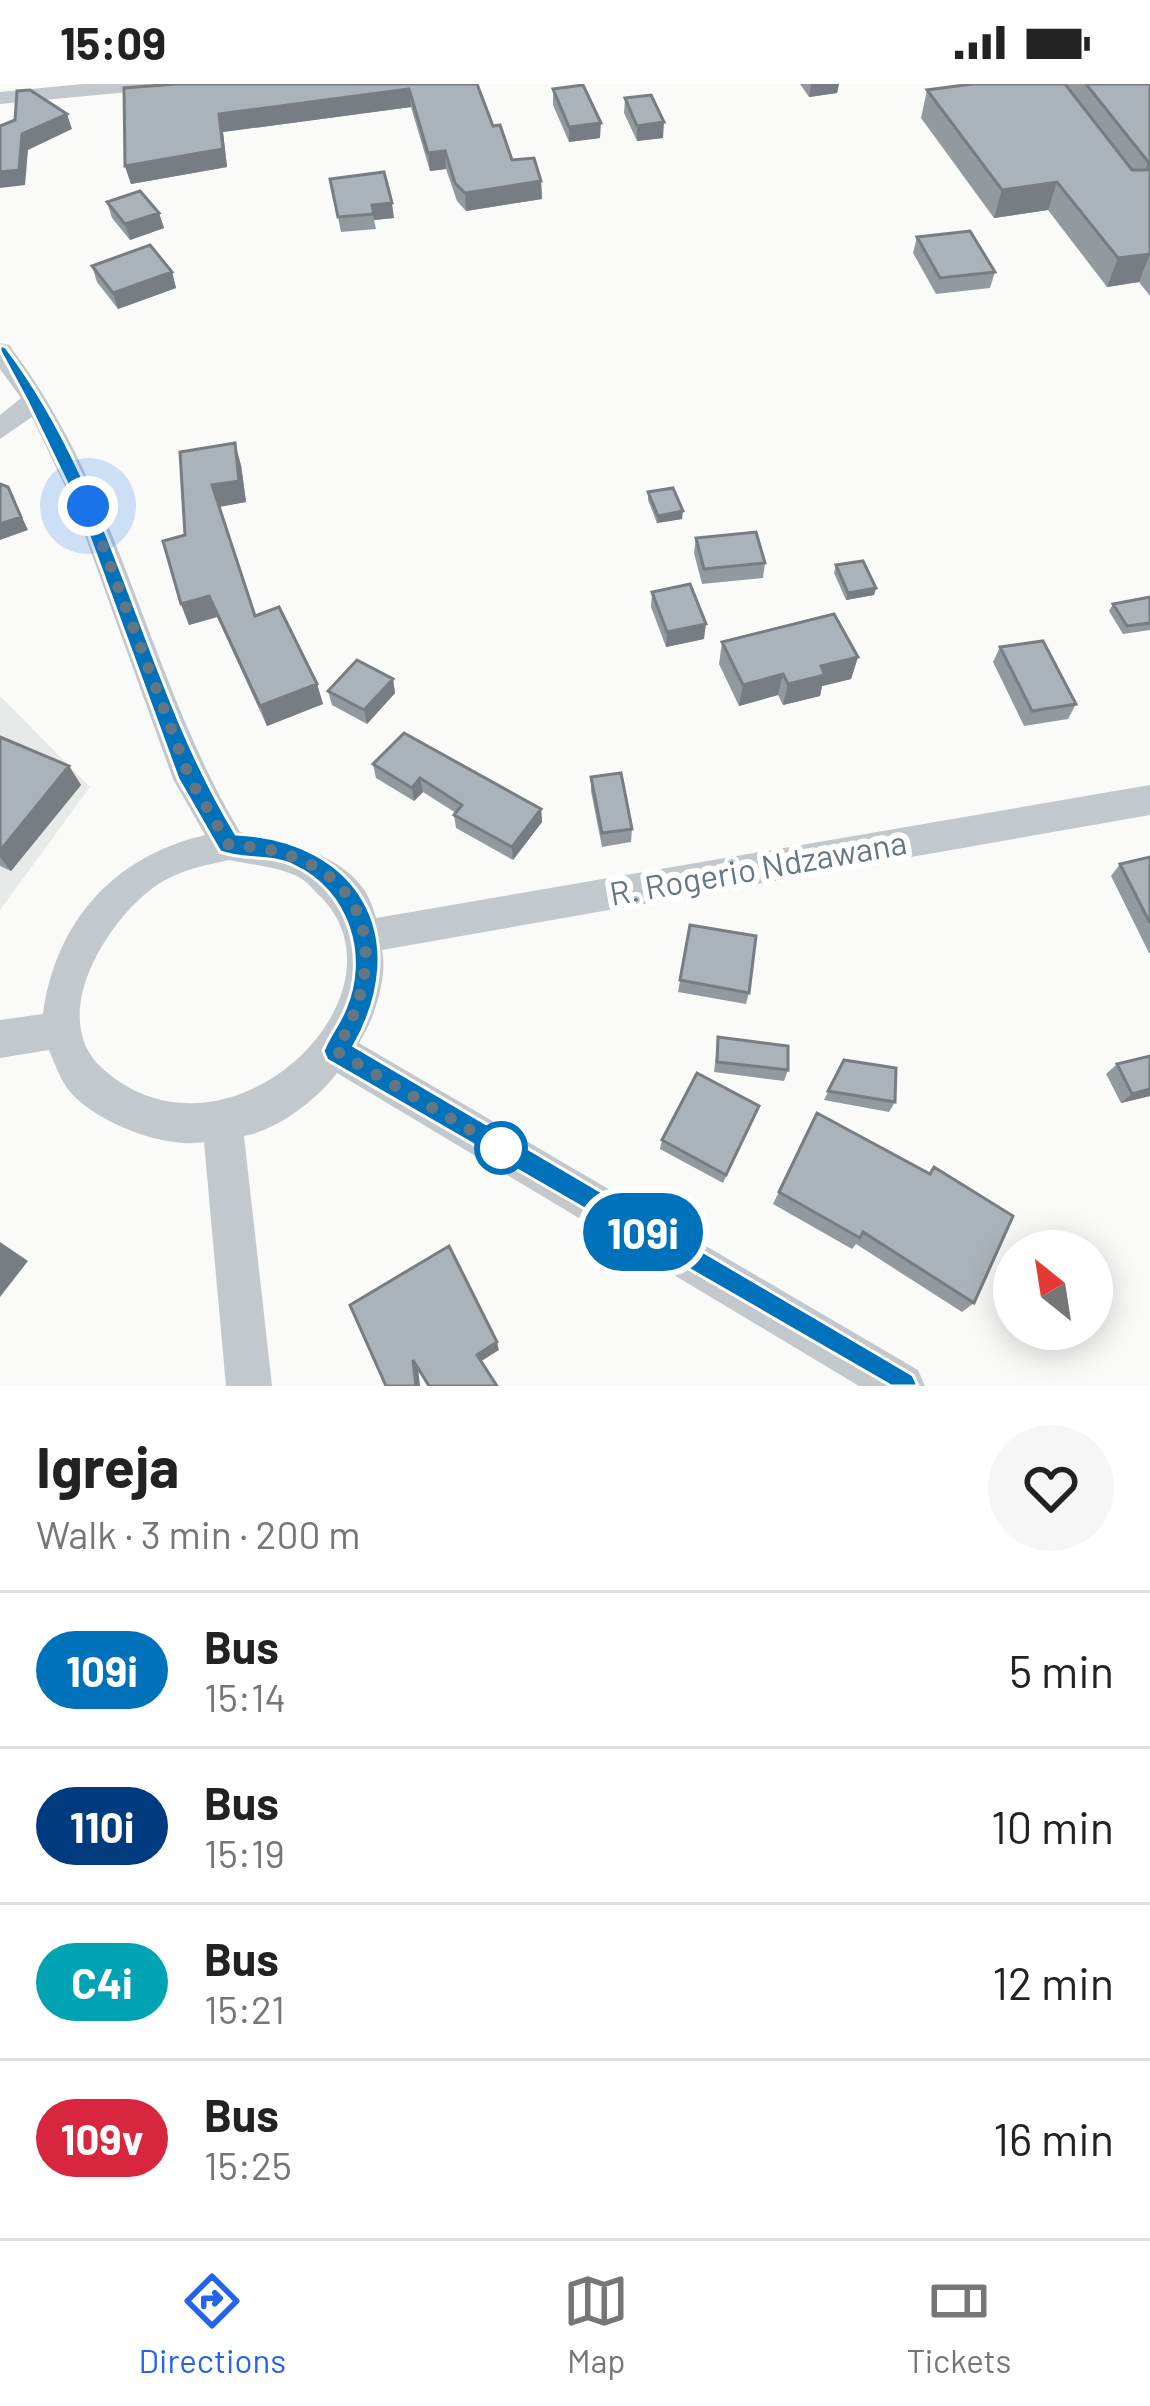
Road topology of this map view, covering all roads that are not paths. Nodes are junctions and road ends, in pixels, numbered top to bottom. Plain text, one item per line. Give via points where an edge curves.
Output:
1 (151, 84) edge
2 (0, 98) edge
3 (0, 351) edge
4 (36, 399) junction
5 (0, 430) edge
6 (1150, 800) edge
7 (229, 845) junction
8 (365, 936) junction
9 (64, 1030) junction
10 (0, 1039) edge
11 (336, 1051) junction
12 (222, 1123) junction
13 (249, 1386) edge
14 (902, 1386) edge

1 - 2 street
3 - 4 street
4 - 5 street
4 - 7 street via 88,506 190,779
6 - 8 street, R. Rogerio Ndzawana
7 - 8 street via 302,857 342,890
7 - 9 street via 142,874 106,905 78,943 64,986
8 - 11 street via 363,994
9 - 10 street
9 - 12 street via 76,1066 101,1095 135,1115 177,1125
11 - 12 street via 266,1108
11 - 14 street
12 - 13 street

